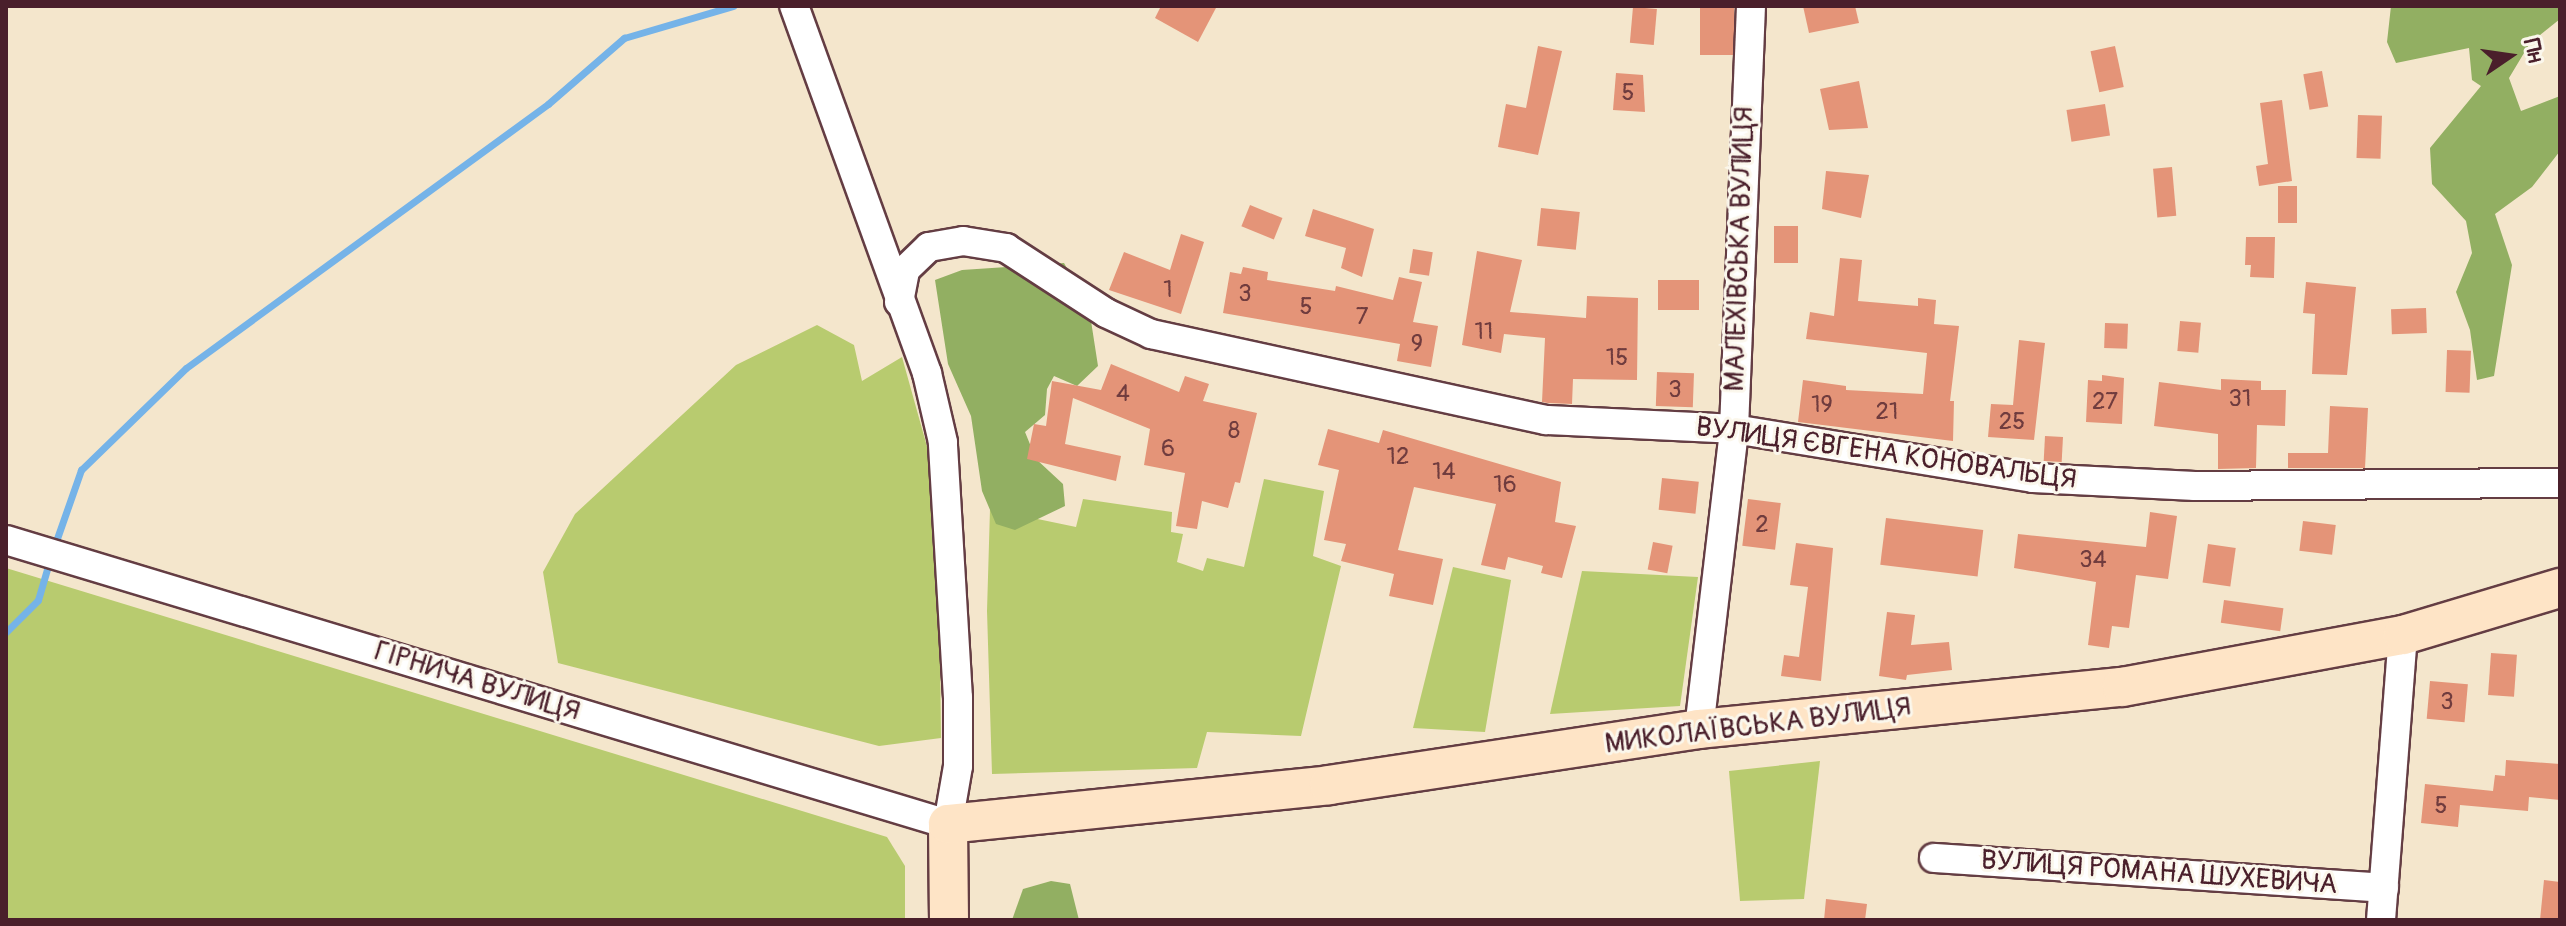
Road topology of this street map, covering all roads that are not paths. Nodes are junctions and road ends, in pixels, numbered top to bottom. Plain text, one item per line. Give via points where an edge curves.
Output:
1 (794, 6) edge
2 (1751, 6) edge
3 (899, 303) junction
4 (1734, 429) junction
5 (2560, 483) edge
6 (14, 542) edge
7 (2560, 588) edge
8 (2403, 635) junction
9 (1699, 729) junction
10 (948, 824) junction
11 (1934, 858) dead end
12 (2384, 888) junction
13 (949, 920) edge
14 (2381, 920) edge

1 - 3 street
2 - 4 street, МАЛЕХІВСЬКА ВУЛИЦЯ
3 - 4 street, ВУЛИЦЯ ЄВГЕНА КОНОВАЛЬЦЯ via 905,270 929,247 963,241 1006,248 1106,313 1151,334 1222,352 1338,372 1546,420
3 - 10 street via 927,373 943,442 951,519 958,766
4 - 5 street, ВУЛИЦЯ ЄВГЕНА КОНОВАЛЬЦЯ via 2033,478 2195,486
4 - 9 street, МАЛЕХІВСЬКА ВУЛИЦЯ
6 - 10 street, ГІРНИЧА ВУЛИЦЯ
7 - 8 main road, МИКОЛАЇВСЬКА ВУЛИЦЯ
8 - 9 main road, МИКОЛАЇВСЬКА ВУЛИЦЯ via 2122,687
8 - 12 street
9 - 10 main road, МИКОЛАЇВСЬКА ВУЛИЦЯ via 1329,785
10 - 13 main road
11 - 12 street, ВУЛИЦЯ РОМАНА ШУХЕВИЧА
12 - 14 street

